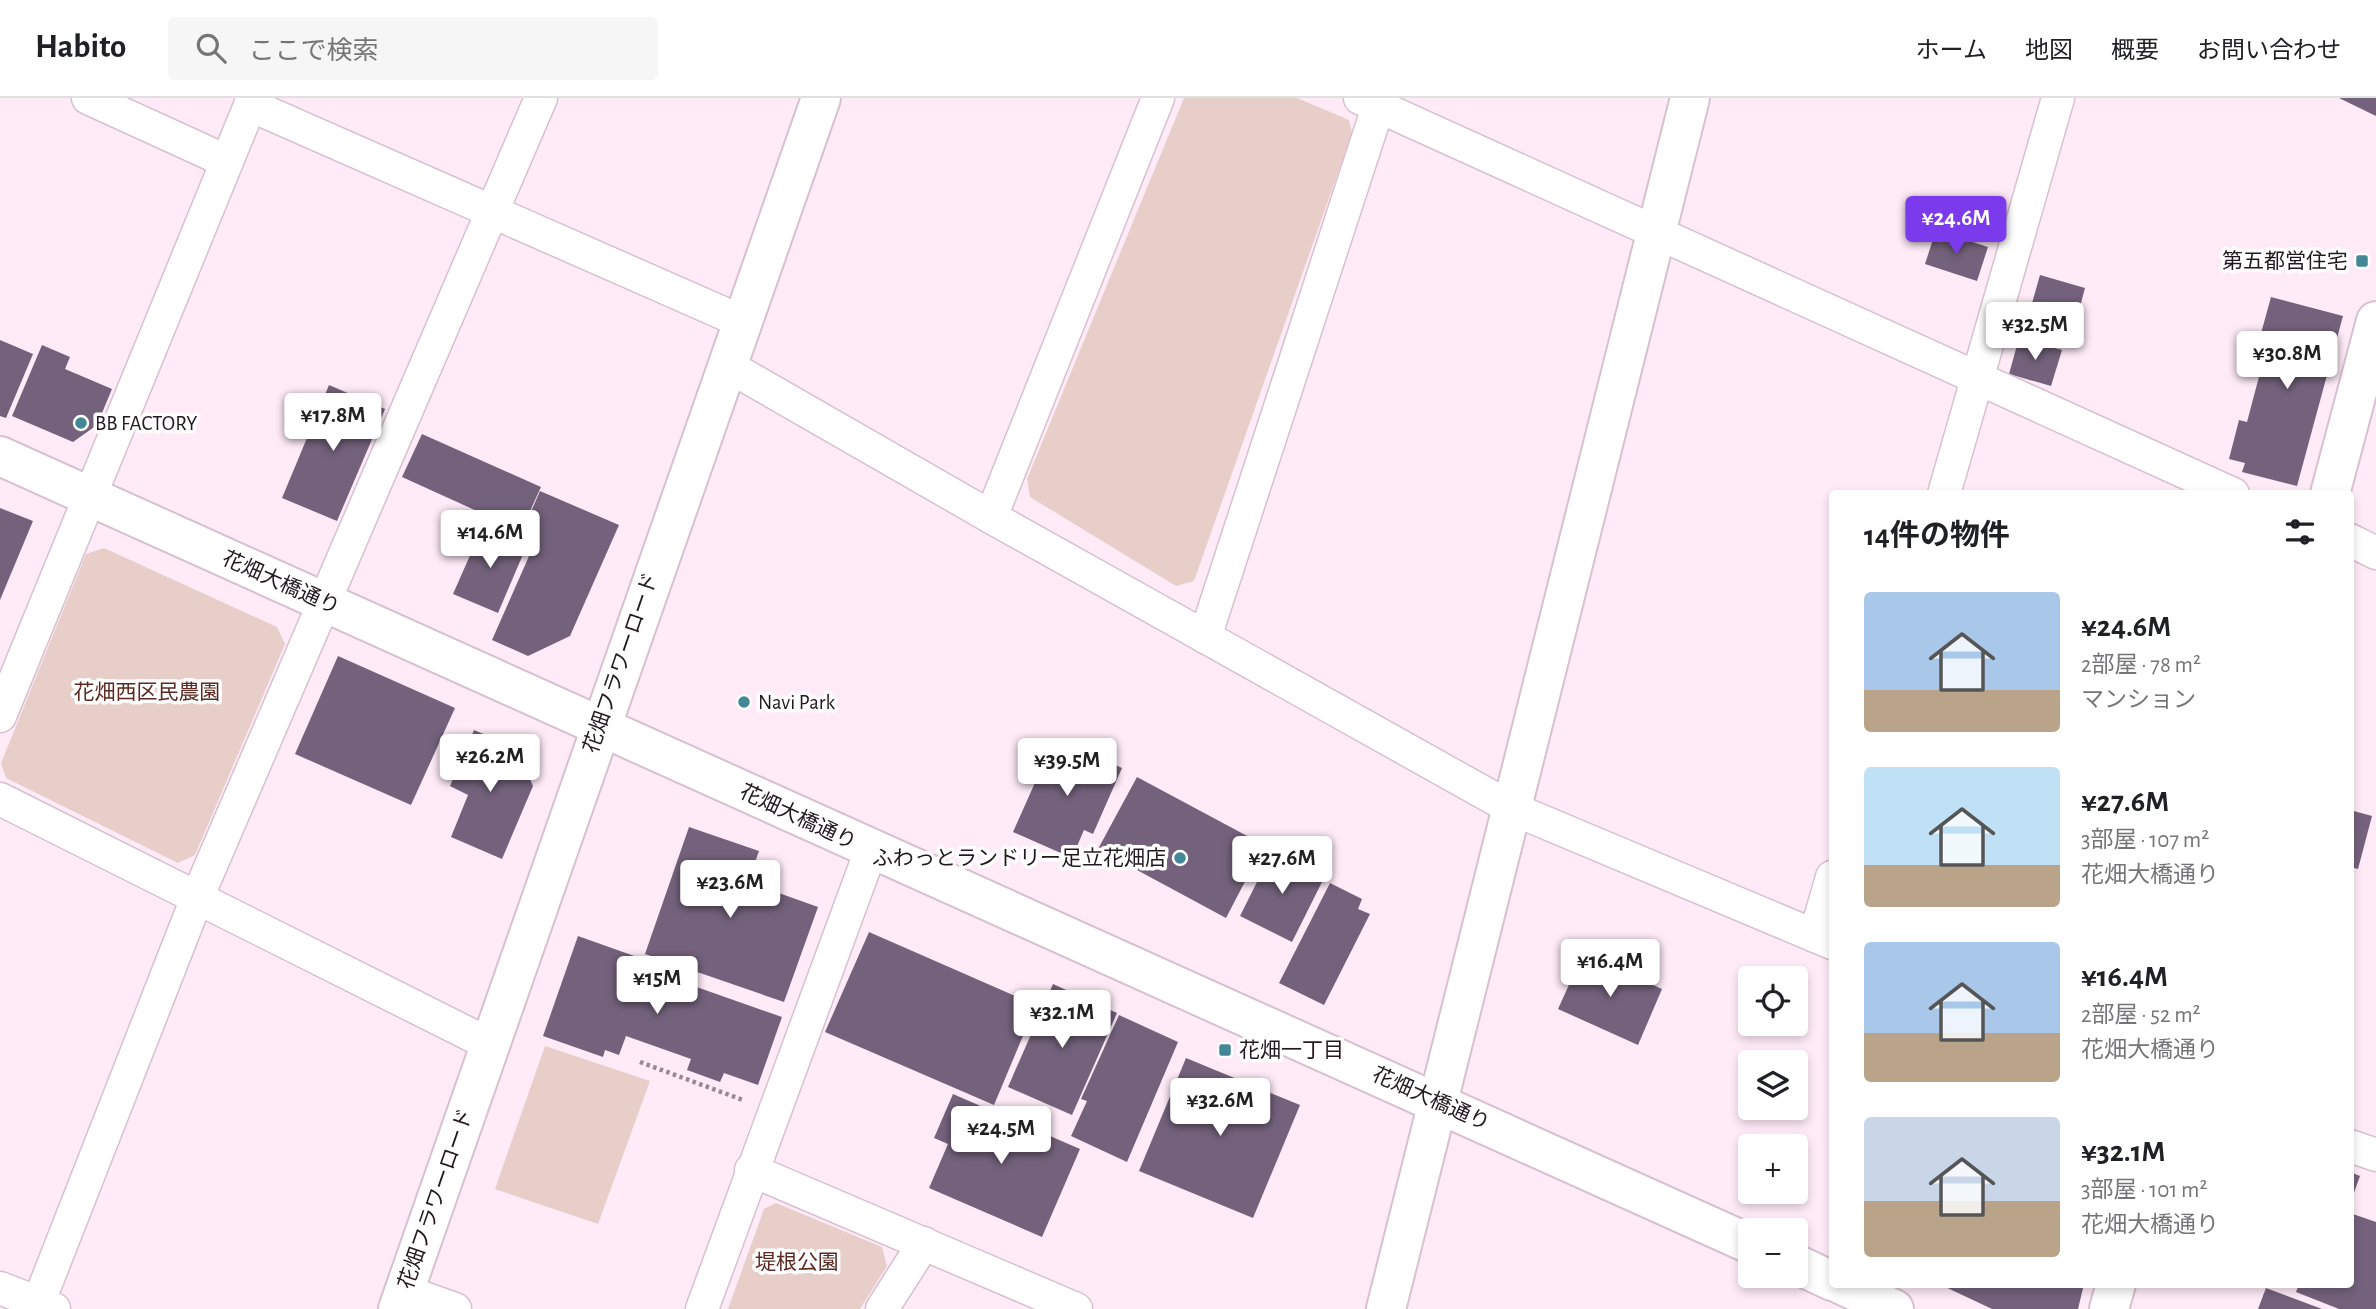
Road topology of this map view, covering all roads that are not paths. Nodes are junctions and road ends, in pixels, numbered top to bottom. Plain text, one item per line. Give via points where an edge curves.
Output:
1 (88, 98) edge
2 (541, 98) edge
3 (821, 98) edge
4 (1158, 98) edge
5 (1690, 98) edge
6 (2057, 98) edge
7 (1373, 101) edge
8 (251, 102) edge
9 (226, 161) junction
10 (492, 210) junction
11 (1657, 233) junction
12 (2376, 321) edge
13 (743, 322) junction
14 (728, 366) junction
15 (1978, 379) junction
16 (0, 456) edge
17 (1945, 490) edge
18 (2224, 490) edge
19 (2331, 490) edge
20 (88, 496) junction
21 (991, 517) junction
22 (2354, 542) edge
23 (2376, 553) edge
24 (323, 601) junction
25 (1205, 637) junction
26 (0, 716) edge
27 (599, 726) junction
28 (0, 799) edge
29 (1513, 809) junction
30 (871, 850) junction
31 (197, 898) junction
32 (1829, 901) edge
33 (1824, 940) edge
34 (489, 1044) junction
35 (1440, 1103) junction
36 (2354, 1147) edge
37 (2376, 1154) edge
38 (751, 1170) junction
39 (1738, 1239) edge
40 (924, 1243) junction
41 (1808, 1270) edge
42 (1829, 1280) edge
43 (0, 1287) edge
44 (1849, 1288) edge
45 (2115, 1288) edge
46 (401, 1300) edge
47 (43, 1307) edge
48 (455, 1309) edge
49 (702, 1309) edge
50 (882, 1309) edge
51 (1076, 1309) edge
52 (1386, 1309) edge
53 (1894, 1309) edge
54 (2109, 1309) edge

1 - 9 street
2 - 10 street
3 - 13 street, 花畑フラワーロード
4 - 21 street
5 - 11 street
6 - 15 street
7 - 11 street
7 - 25 street
8 - 9 street
8 - 10 street
9 - 20 street
10 - 13 street
10 - 24 street
11 - 15 street
11 - 29 street
12 - 19 street
13 - 14 street, 花畑フラワーロード
14 - 21 street
14 - 27 street, 花畑フラワーロード
15 - 17 street
15 - 18 street
16 - 20 street, 花畑大橋通り
20 - 24 street, 花畑大橋通り
20 - 26 street
21 - 25 street
22 - 23 street
24 - 27 street, 花畑大橋通り
24 - 31 street
25 - 29 street
27 - 30 street, 花畑大橋通り
27 - 34 street, 花畑フラワーロード
28 - 31 street
29 - 33 street
29 - 35 street
30 - 35 street, 花畑大橋通り
30 - 38 street
31 - 34 street
31 - 47 street
32 - 33 street
34 - 46 street, 花畑フラワーロード
35 - 39 street, 花畑大橋通り
35 - 52 street
36 - 37 street
38 - 40 street
38 - 49 street
40 - 50 street
40 - 51 street
41 - 42 street
43 - 47 street
44 - 53 street
45 - 54 street
46 - 48 street

